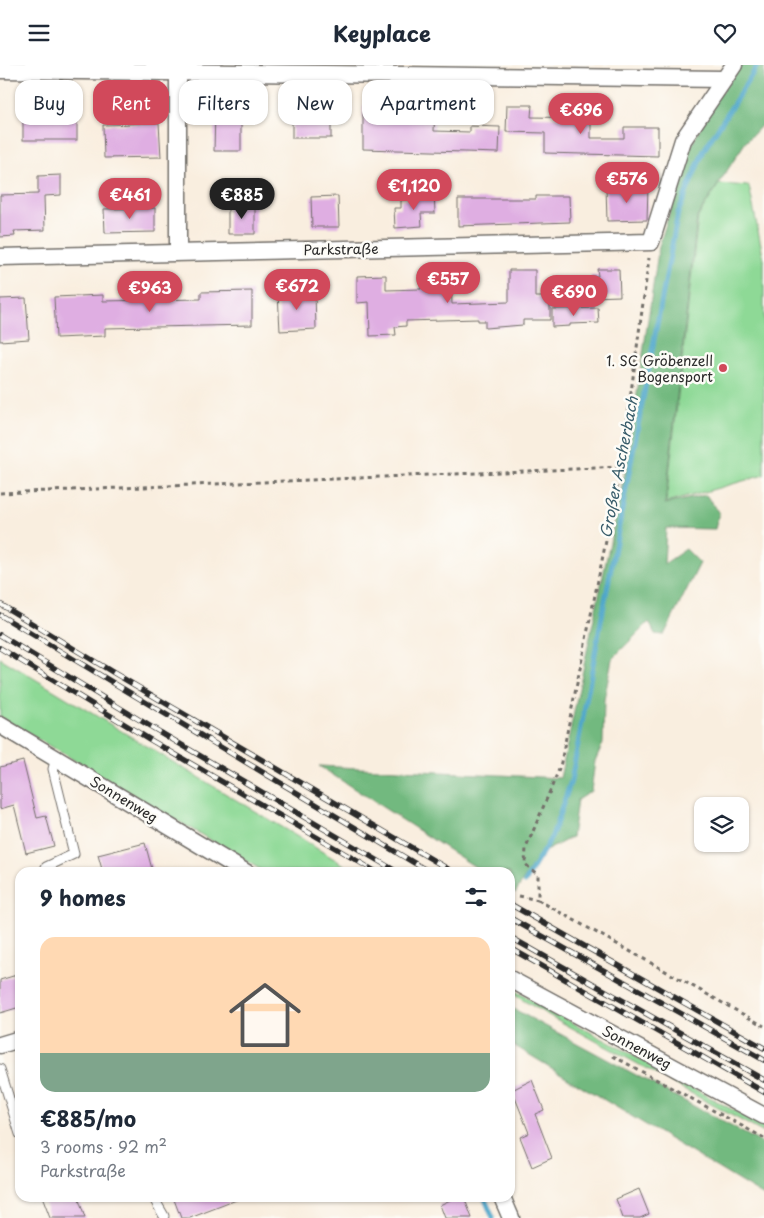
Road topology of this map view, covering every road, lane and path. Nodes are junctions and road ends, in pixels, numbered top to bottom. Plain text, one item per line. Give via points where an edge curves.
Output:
1 (734, 65) edge
2 (178, 69) edge
3 (0, 70) edge
4 (723, 79) junction
5 (651, 242) junction
6 (178, 253) junction
7 (0, 257) edge
8 (621, 467) junction
9 (0, 493) edge
10 (0, 725) edge
11 (56, 758) junction
12 (46, 867) dead end
13 (238, 867) edge
14 (519, 896) dead end
15 (538, 900) junction
16 (515, 982) edge
17 (764, 1026) edge
18 (15, 1040) edge
19 (0, 1045) edge
20 (606, 1052) dead end
21 (0, 1069) edge
22 (764, 1116) edge
23 (15, 1118) edge
24 (764, 1138) edge
25 (156, 1202) edge
26 (504, 1202) edge
27 (164, 1216) dead end
28 (511, 1218) edge

1 - 4 street
2 - 3 street
2 - 4 street
2 - 6 street
4 - 5 street via 683,140
5 - 6 street, Parkstraße
5 - 8 path
6 - 7 street, Parkstraße
8 - 9 path
8 - 15 path via 560,767 526,848 525,864 538,875
10 - 11 street, Sonnenweg
11 - 12 lane via 53,769 74,854
11 - 13 street, Sonnenweg
14 - 15 path
15 - 17 path
16 - 22 street, Sonnenweg
18 - 19 street
20 - 24 path
21 - 23 lane
25 - 27 lane
26 - 28 street

